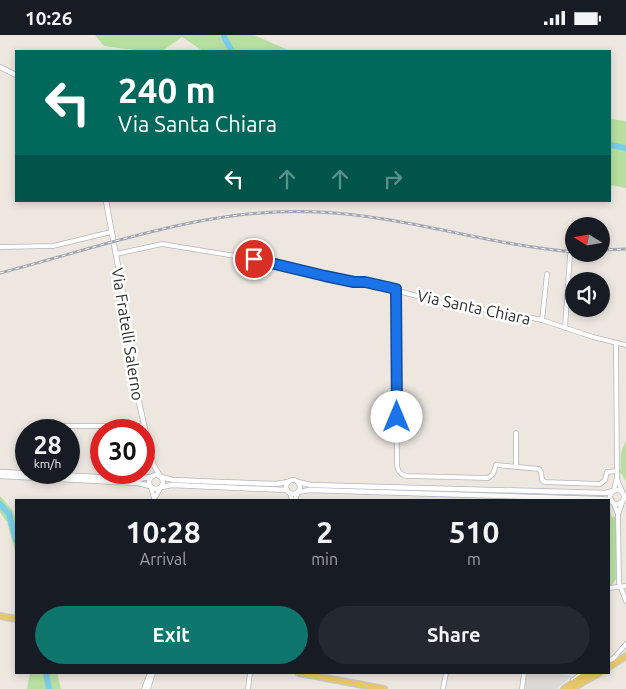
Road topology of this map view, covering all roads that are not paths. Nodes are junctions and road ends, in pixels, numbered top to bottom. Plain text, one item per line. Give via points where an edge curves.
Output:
1 (0, 67) edge
2 (15, 74) edge
3 (106, 202) edge
4 (112, 232) junction
5 (0, 247) edge
6 (116, 254) junction
7 (569, 263) edge
8 (547, 273) dead end
9 (396, 289) junction
10 (542, 321) junction
11 (565, 328) junction
12 (616, 343) junction
13 (626, 345) edge
14 (143, 419) edge
15 (516, 433) dead end
16 (155, 467) edge
17 (516, 467) junction
18 (617, 471) junction
19 (0, 472) edge
20 (155, 474) edge
21 (0, 476) edge
22 (160, 476) junction
23 (90, 477) edge
24 (617, 479) junction
25 (288, 482) junction
26 (298, 482) junction
27 (150, 484) edge
28 (151, 487) junction
29 (161, 487) junction
30 (613, 491) junction
31 (289, 492) junction
32 (298, 492) junction
33 (624, 492) edge
34 (154, 499) edge
35 (293, 499) edge
36 (294, 499) edge
37 (600, 499) edge
38 (612, 501) junction
39 (624, 501) edge
40 (618, 514) junction
41 (626, 586) edge
42 (621, 587) junction
43 (610, 588) edge
44 (626, 601) edge
45 (0, 616) edge
46 (15, 619) edge
47 (626, 644) edge
48 (626, 656) edge
49 (610, 664) edge
50 (152, 674) edge
51 (250, 674) edge
52 (305, 674) edge
53 (446, 674) edge
54 (524, 674) edge
55 (581, 674) edge
56 (593, 674) edge
57 (594, 674) edge
58 (147, 687) edge
59 (248, 689) edge
60 (384, 689) edge
61 (443, 689) edge
62 (522, 689) edge
63 (564, 689) edge
64 (571, 689) edge

1 - 2 street
3 - 4 street, Via Fratelli Salerno
4 - 5 street via 53,246
4 - 6 street, Via Fratelli Salerno
6 - 9 street, Via Santa Chiara via 162,243
6 - 14 street, Via Fratelli Salerno
7 - 11 street
8 - 10 street
9 - 10 street, Via Santa Chiara via 443,303
9 - 17 street via 397,470 408,477 488,478 496,465
10 - 11 street, Via Santa Chiara
11 - 12 street, Via Santa Chiara
12 - 13 street, Via Santa Chiara
12 - 18 street
15 - 17 street
16 - 22 street, Via Fratelli Salerno
17 - 18 street via 539,469 542,480 548,482 600,484 608,472
18 - 24 street
19 - 23 street
20 - 22 street
21 - 28 street via 138,483
22 - 25 street via 212,482
22 - 29 street via 163,481
24 - 30 street
24 - 33 street
25 - 26 street
25 - 31 street
26 - 30 street via 457,490
26 - 32 street
27 - 28 street
28 - 29 street
28 - 34 street
29 - 31 street via 192,485
29 - 34 street
30 - 33 street
30 - 38 street via 610,495
31 - 32 street
31 - 35 street
32 - 36 street
32 - 37 street
33 - 39 street
38 - 39 street via 617,504
38 - 40 street
39 - 40 street
40 - 42 street
41 - 42 street
42 - 43 street
42 - 44 street
45 - 46 main road
47 - 49 street
48 - 49 main road
50 - 58 street
51 - 59 street
52 - 60 main road
53 - 61 street
54 - 62 street
55 - 63 street
56 - 63 main road
57 - 64 main road

